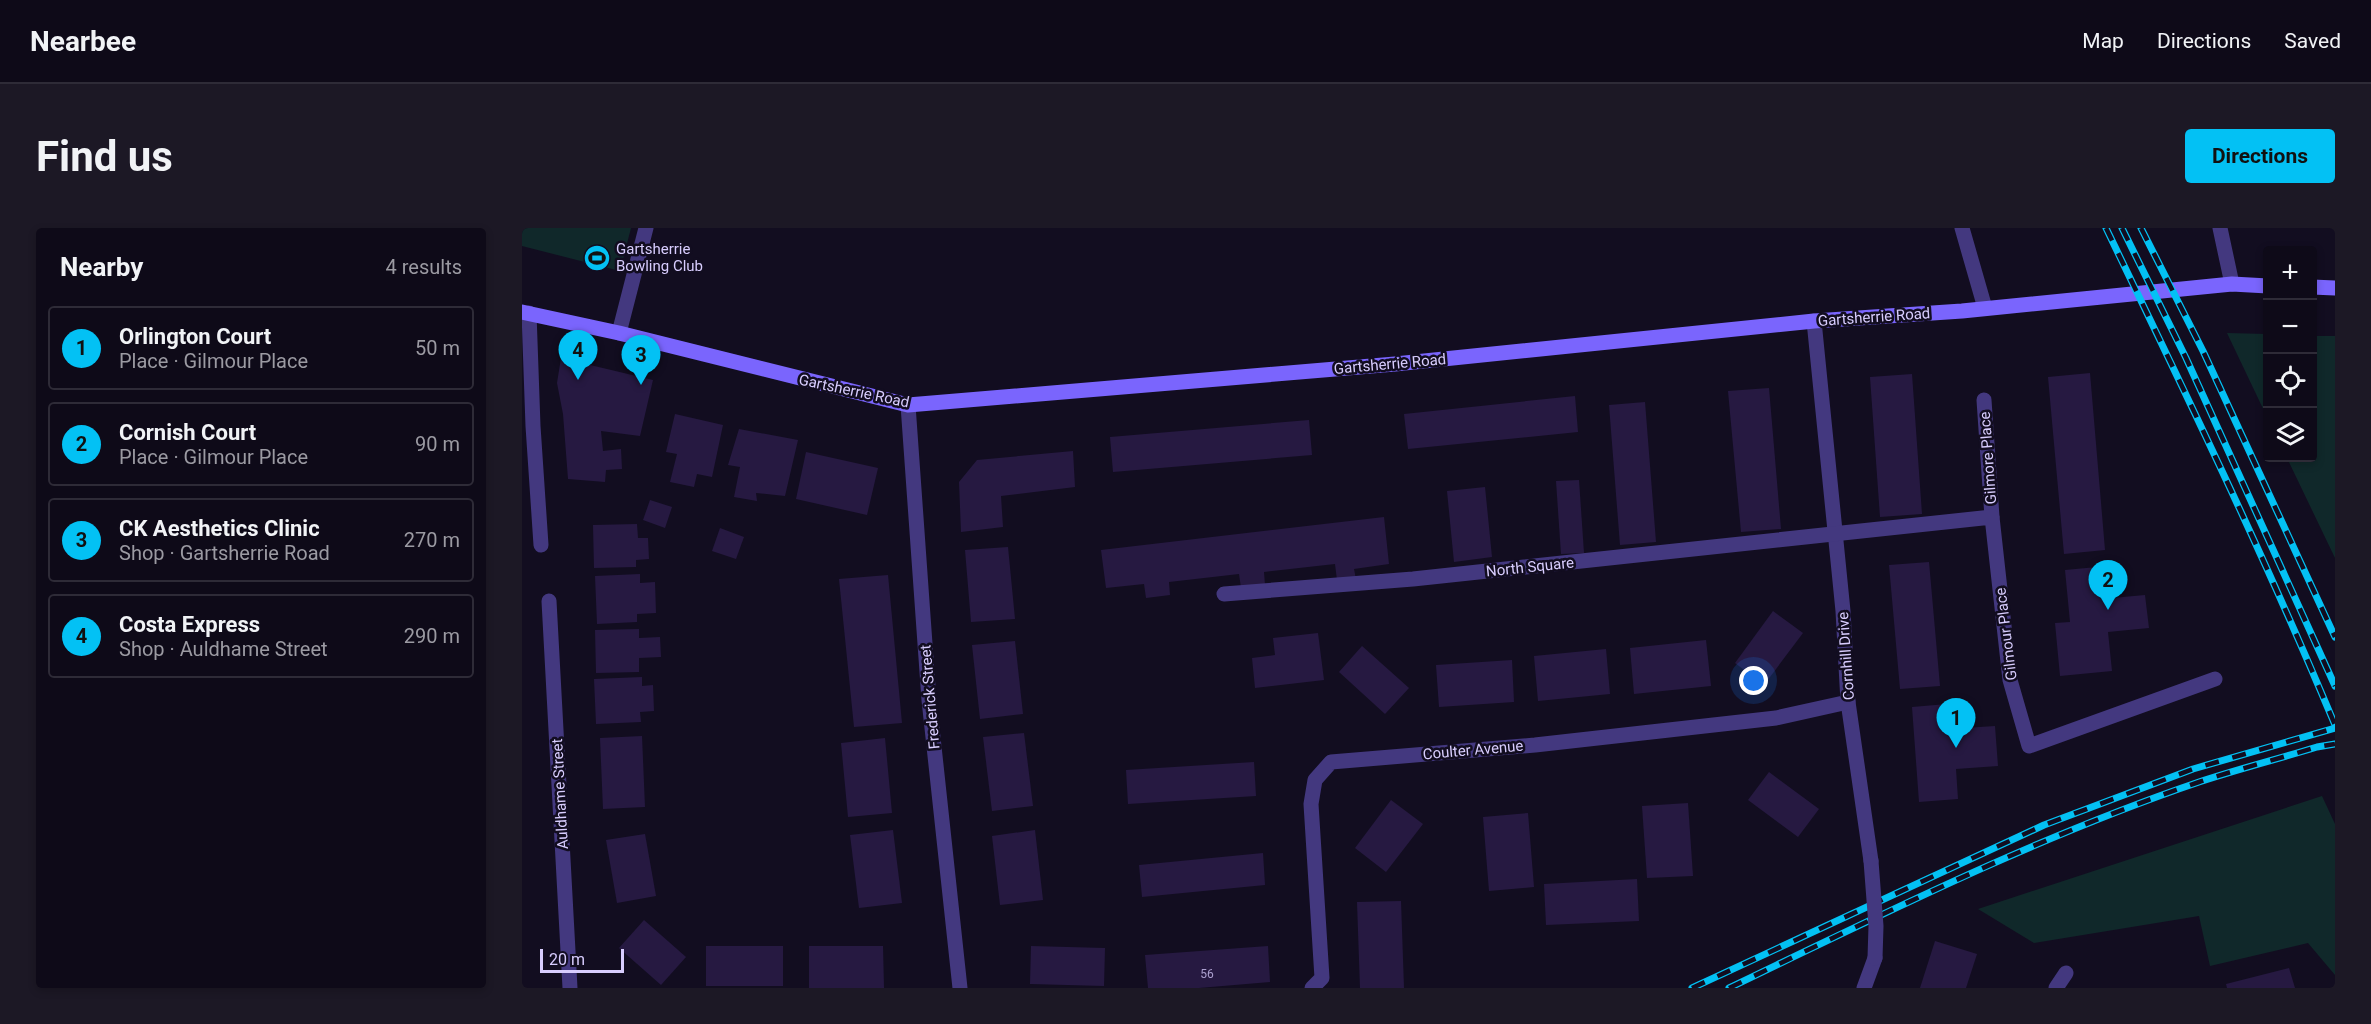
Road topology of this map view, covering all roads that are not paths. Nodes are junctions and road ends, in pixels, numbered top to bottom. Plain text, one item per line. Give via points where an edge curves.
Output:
1 (646, 228) edge
2 (1962, 228) edge
3 (2220, 228) edge
4 (2232, 284) junction
5 (2263, 286) edge
6 (2317, 287) edge
7 (2335, 288) edge
8 (1985, 308) junction
9 (526, 313) edge
10 (1814, 321) junction
11 (619, 333) junction
12 (1984, 400) dead end
13 (908, 405) junction
14 (527, 425) edge
15 (1992, 517) junction
16 (1835, 535) junction
17 (541, 545) dead end
18 (1224, 594) dead end
19 (549, 601) dead end
20 (2215, 679) dead end
21 (1848, 702) junction
22 (2066, 973) dead end
23 (570, 988) edge
24 (960, 988) edge
25 (1312, 988) edge
26 (1864, 988) edge
27 (2056, 988) edge

1 - 11 street
2 - 8 street
3 - 4 street
4 - 5 street, Gartsherrie Road
4 - 8 street, Gartsherrie Road
6 - 7 street
8 - 10 street, Gartsherrie Road
9 - 11 street, Gartsherrie Road
9 - 14 street
10 - 13 street, Gartsherrie Road via 1395,364
10 - 16 street, Cornhill Drive
11 - 13 street, Gartsherrie Road
12 - 15 street, Gilmore Place
13 - 24 street, Frederick Street via 929,700
14 - 17 street
15 - 16 street
15 - 20 street, Gilmour Place via 2010,681 2029,746
16 - 18 street, North Square via 1413,579
16 - 21 street, Cornhill Drive
19 - 23 street, Auldhame Street
21 - 25 street, Coulter Avenue via 1753,721 1331,762 1315,780 1311,804 1322,978
21 - 26 street, Cornhill Drive, bridge via 1871,861 1876,926 1875,958
22 - 27 street

